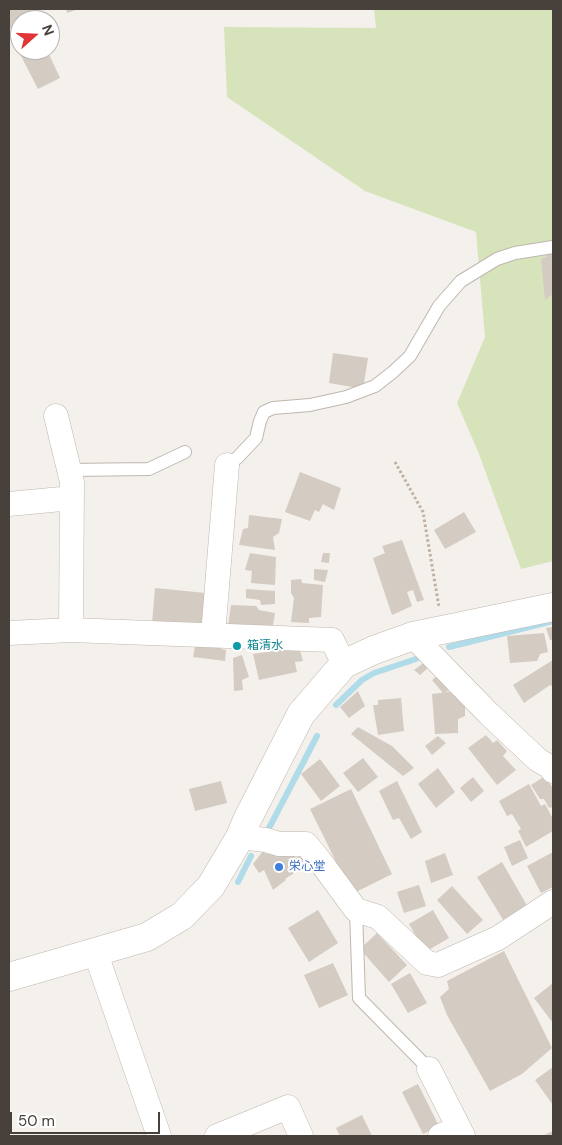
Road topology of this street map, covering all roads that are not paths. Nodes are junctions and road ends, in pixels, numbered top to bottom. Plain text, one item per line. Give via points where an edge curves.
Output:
1 (553, 246) edge
2 (56, 416) dead end
3 (185, 452) dead end
4 (227, 465) joint
5 (70, 470) junction
6 (72, 498) junction
7 (9, 504) edge
8 (553, 607) edge
9 (71, 630) junction
10 (9, 633) edge
11 (213, 635) junction
12 (413, 636) junction
13 (344, 664) junction
14 (553, 771) edge
15 (240, 837) junction
16 (553, 902) edge
17 (356, 910) junction
18 (95, 951) junction
19 (9, 976) edge
20 (429, 1069) joint
21 (454, 1133) edge
22 (160, 1136) edge
23 (217, 1136) edge
24 (301, 1136) edge

1 - 4 lane via 497,259 461,281 439,306 410,356 375,386 346,397 264,412 256,438
2 - 5 street
3 - 5 lane via 149,469
4 - 11 street
5 - 6 street
6 - 7 street
6 - 9 street
8 - 12 street
9 - 10 street
9 - 11 street
11 - 13 street via 332,640
12 - 13 street
12 - 14 street via 489,714
13 - 15 street via 301,714
15 - 17 street via 279,844 306,844
15 - 18 street via 211,886 182,916 147,937
16 - 17 street via 498,938 438,965 427,964 378,917
17 - 20 lane via 359,998
18 - 19 street
18 - 22 street
20 - 21 street
23 - 24 street via 288,1107

